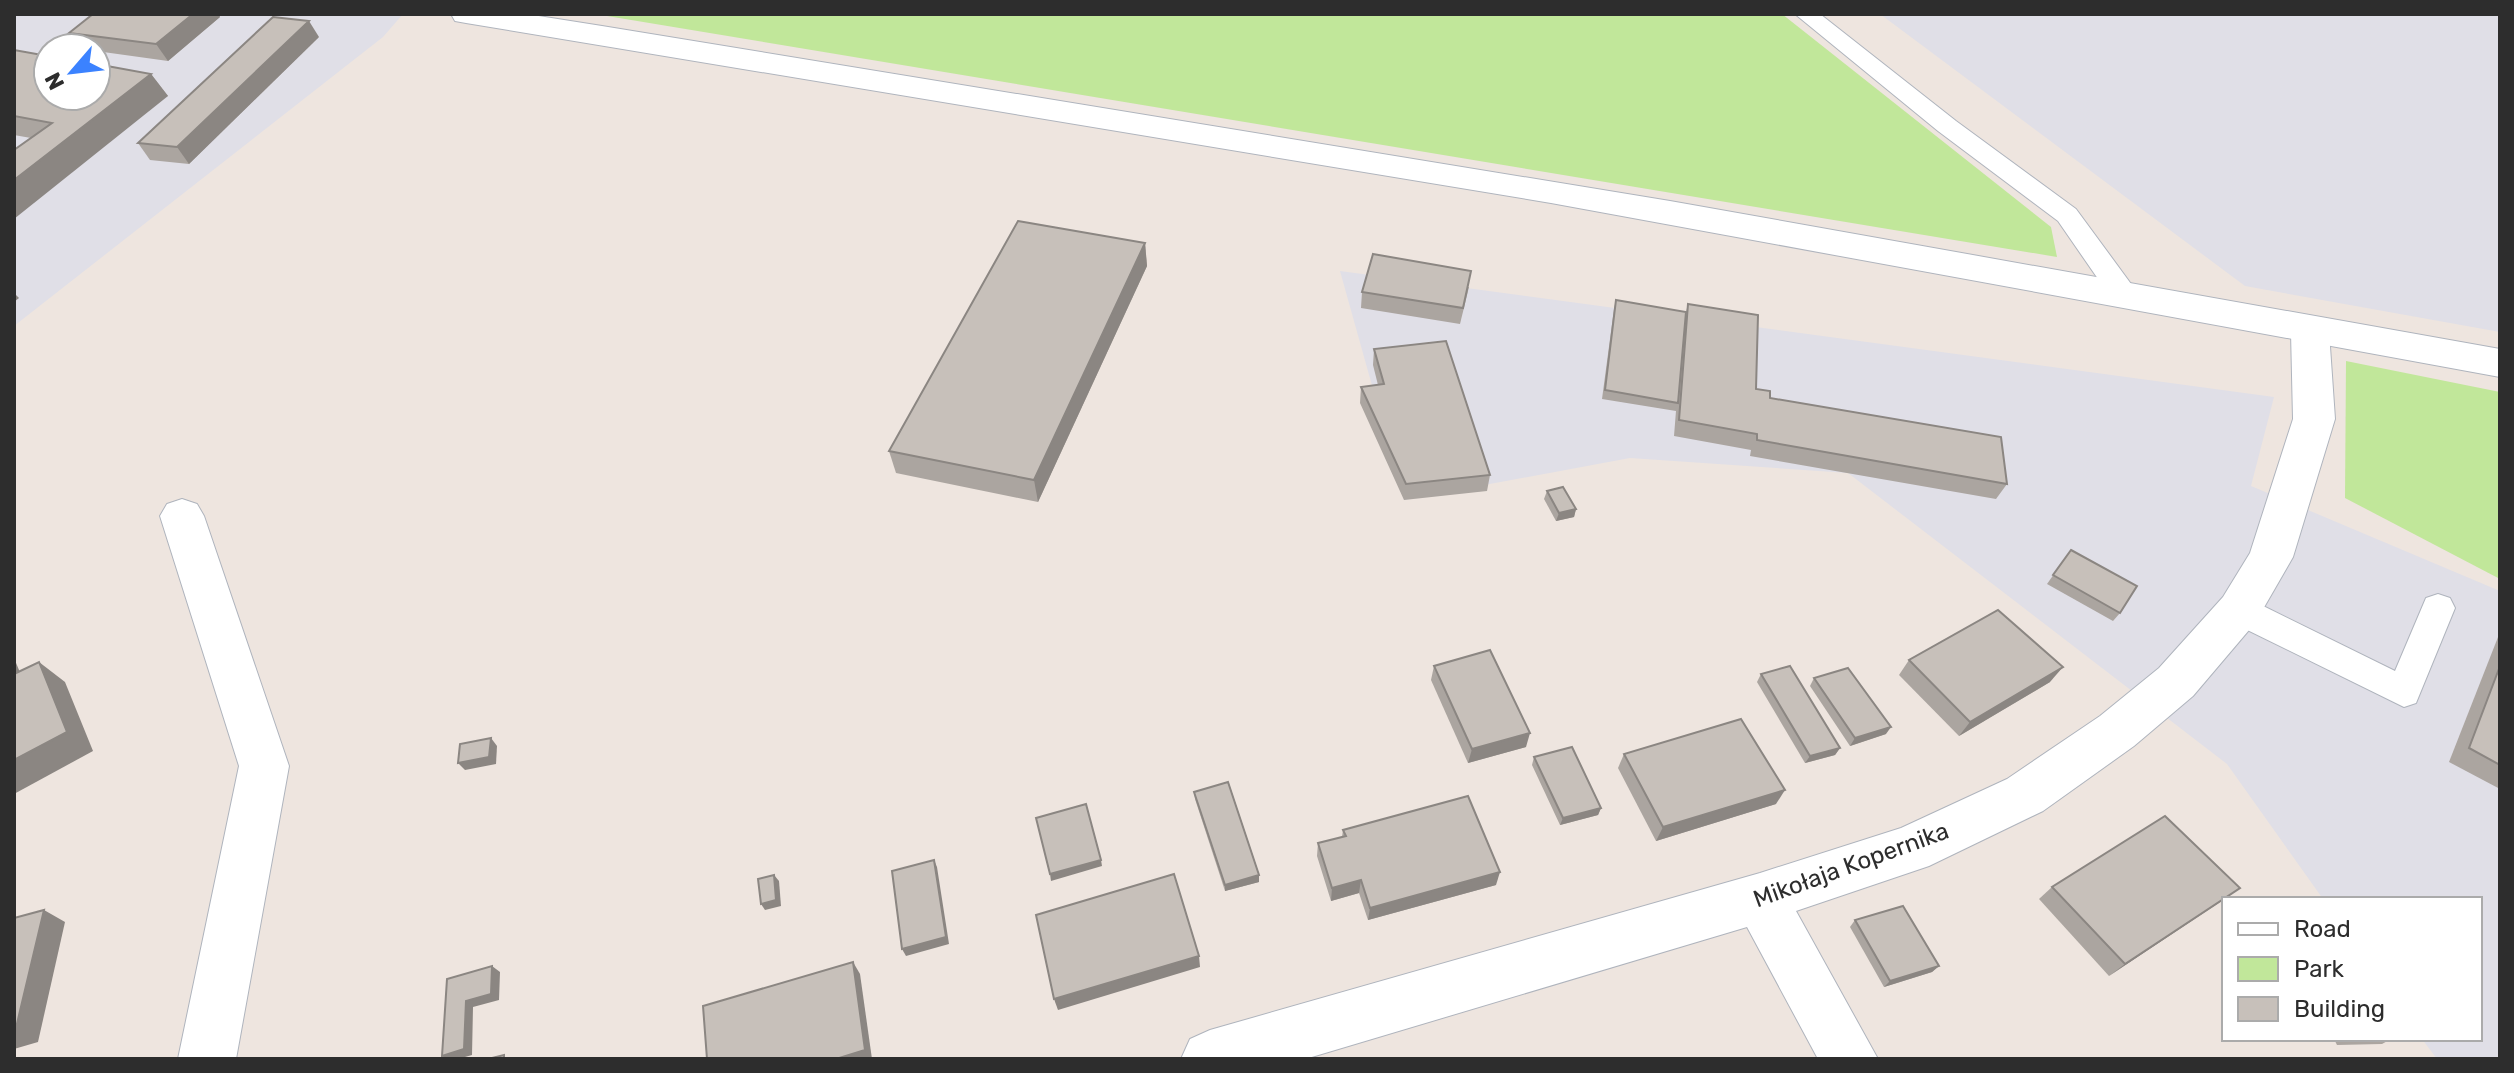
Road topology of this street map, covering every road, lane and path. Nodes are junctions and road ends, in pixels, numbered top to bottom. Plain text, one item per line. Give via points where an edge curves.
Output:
1 (466, 14) edge
2 (1806, 14) edge
3 (2124, 295) junction
4 (2310, 332) junction
5 (2500, 363) edge
6 (182, 516) dead end
7 (2438, 608) dead end
8 (2239, 610) junction
9 (1760, 898) junction
10 (207, 1059) edge
11 (1210, 1059) edge
12 (1849, 1059) edge

1 - 3 street via 905,82
2 - 3 lane via 2067,215
3 - 4 street
4 - 5 street
4 - 8 street, Mikołaja Kopernika via 2314,419 2271,557
6 - 10 street via 264,766
7 - 8 lane via 2404,692
8 - 9 street, Mikołaja Kopernika via 2176,682 2025,795 1911,849
9 - 11 street, Mikołaja Kopernika
9 - 12 street

